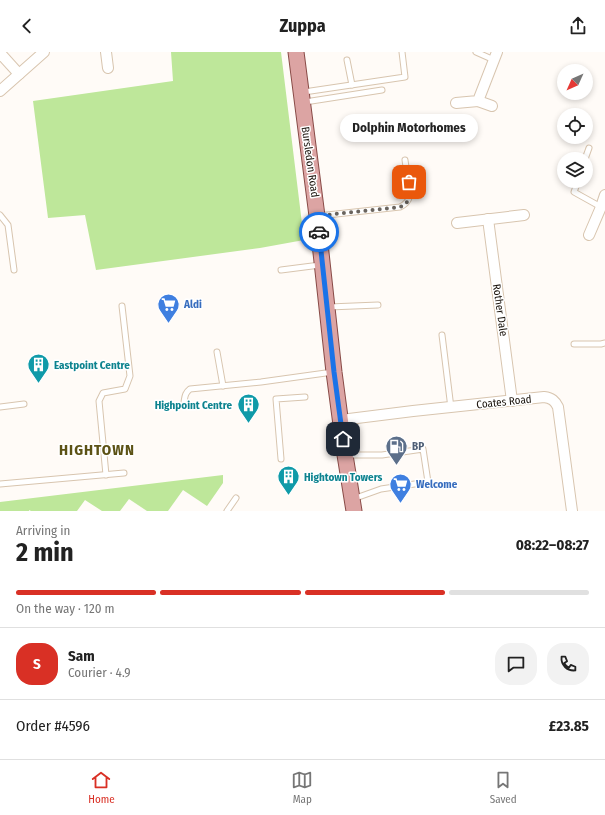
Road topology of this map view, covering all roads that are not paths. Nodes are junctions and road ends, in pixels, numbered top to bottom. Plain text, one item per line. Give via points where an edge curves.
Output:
1 (44, 52) edge
2 (106, 52) edge
3 (296, 52) edge
4 (402, 52) edge
5 (476, 52) edge
6 (0, 53) edge
7 (496, 56) edge
8 (347, 60) dead end
9 (108, 68) dead end
10 (19, 74) junction
11 (352, 85) junction
12 (382, 90) dead end
13 (0, 91) edge
14 (301, 97) junction
15 (478, 101) junction
16 (456, 103) dead end
17 (492, 106) dead end
18 (589, 148) dead end
19 (588, 152) edge
20 (405, 160) dead end
21 (575, 188) edge
22 (605, 195) edge
23 (603, 207) edge
24 (0, 215) edge
25 (524, 215) dead end
26 (317, 216) junction
27 (488, 219) junction
28 (457, 223) dead end
29 (589, 235) dead end
30 (322, 265) junction
31 (14, 270) dead end
32 (281, 270) dead end
33 (122, 306) dead end
34 (378, 306) dead end
35 (327, 307) junction
36 (442, 335) dead end
37 (605, 343) edge
38 (574, 344) dead end
39 (217, 352) dead end
40 (334, 372) junction
41 (223, 386) junction
42 (305, 397) dead end
43 (512, 401) junction
44 (184, 402) dead end
45 (24, 404) dead end
46 (0, 407) edge
47 (452, 408) junction
48 (341, 420) junction
49 (345, 455) junction
50 (282, 459) dead end
51 (124, 473) dead end
52 (106, 475) junction
53 (0, 484) edge
54 (236, 498) dead end
55 (353, 505) edge
56 (227, 511) edge
57 (572, 511) edge

1 - 10 street
2 - 9 street
3 - 14 main road, Bursledon Road
4 - 11 lane via 405,77
5 - 7 lane
6 - 10 street
7 - 15 street
8 - 11 lane
10 - 13 street
11 - 14 lane
12 - 14 lane
14 - 26 main road, Bursledon Road
15 - 16 street
15 - 17 street
18 - 19 lane
20 - 26 lane via 410,193 405,205
21 - 23 lane via 574,192
22 - 23 street
23 - 29 street
24 - 31 lane via 8,225
25 - 27 street
26 - 30 main road, Bursledon Road
27 - 28 street
27 - 43 street, Rother Dale
30 - 32 lane
30 - 35 main road, Bursledon Road
33 - 52 lane via 130,376 124,389 103,393 99,401
34 - 35 lane
35 - 40 main road, Bursledon Road
36 - 47 lane
37 - 38 lane
39 - 41 lane
40 - 41 lane
40 - 48 main road, Bursledon Road
41 - 44 lane via 190,389
42 - 50 lane via 276,399
43 - 47 street, Coates Road
43 - 57 street, Coates Road via 544,397 550,398 558,407
45 - 46 lane
47 - 48 street, Coates Road
48 - 49 main road, Bursledon Road
49 - 55 main road, Bursledon Road
49 - 55 lane via 382,455 423,449 428,482 381,490
51 - 52 lane
52 - 53 lane
54 - 56 lane

